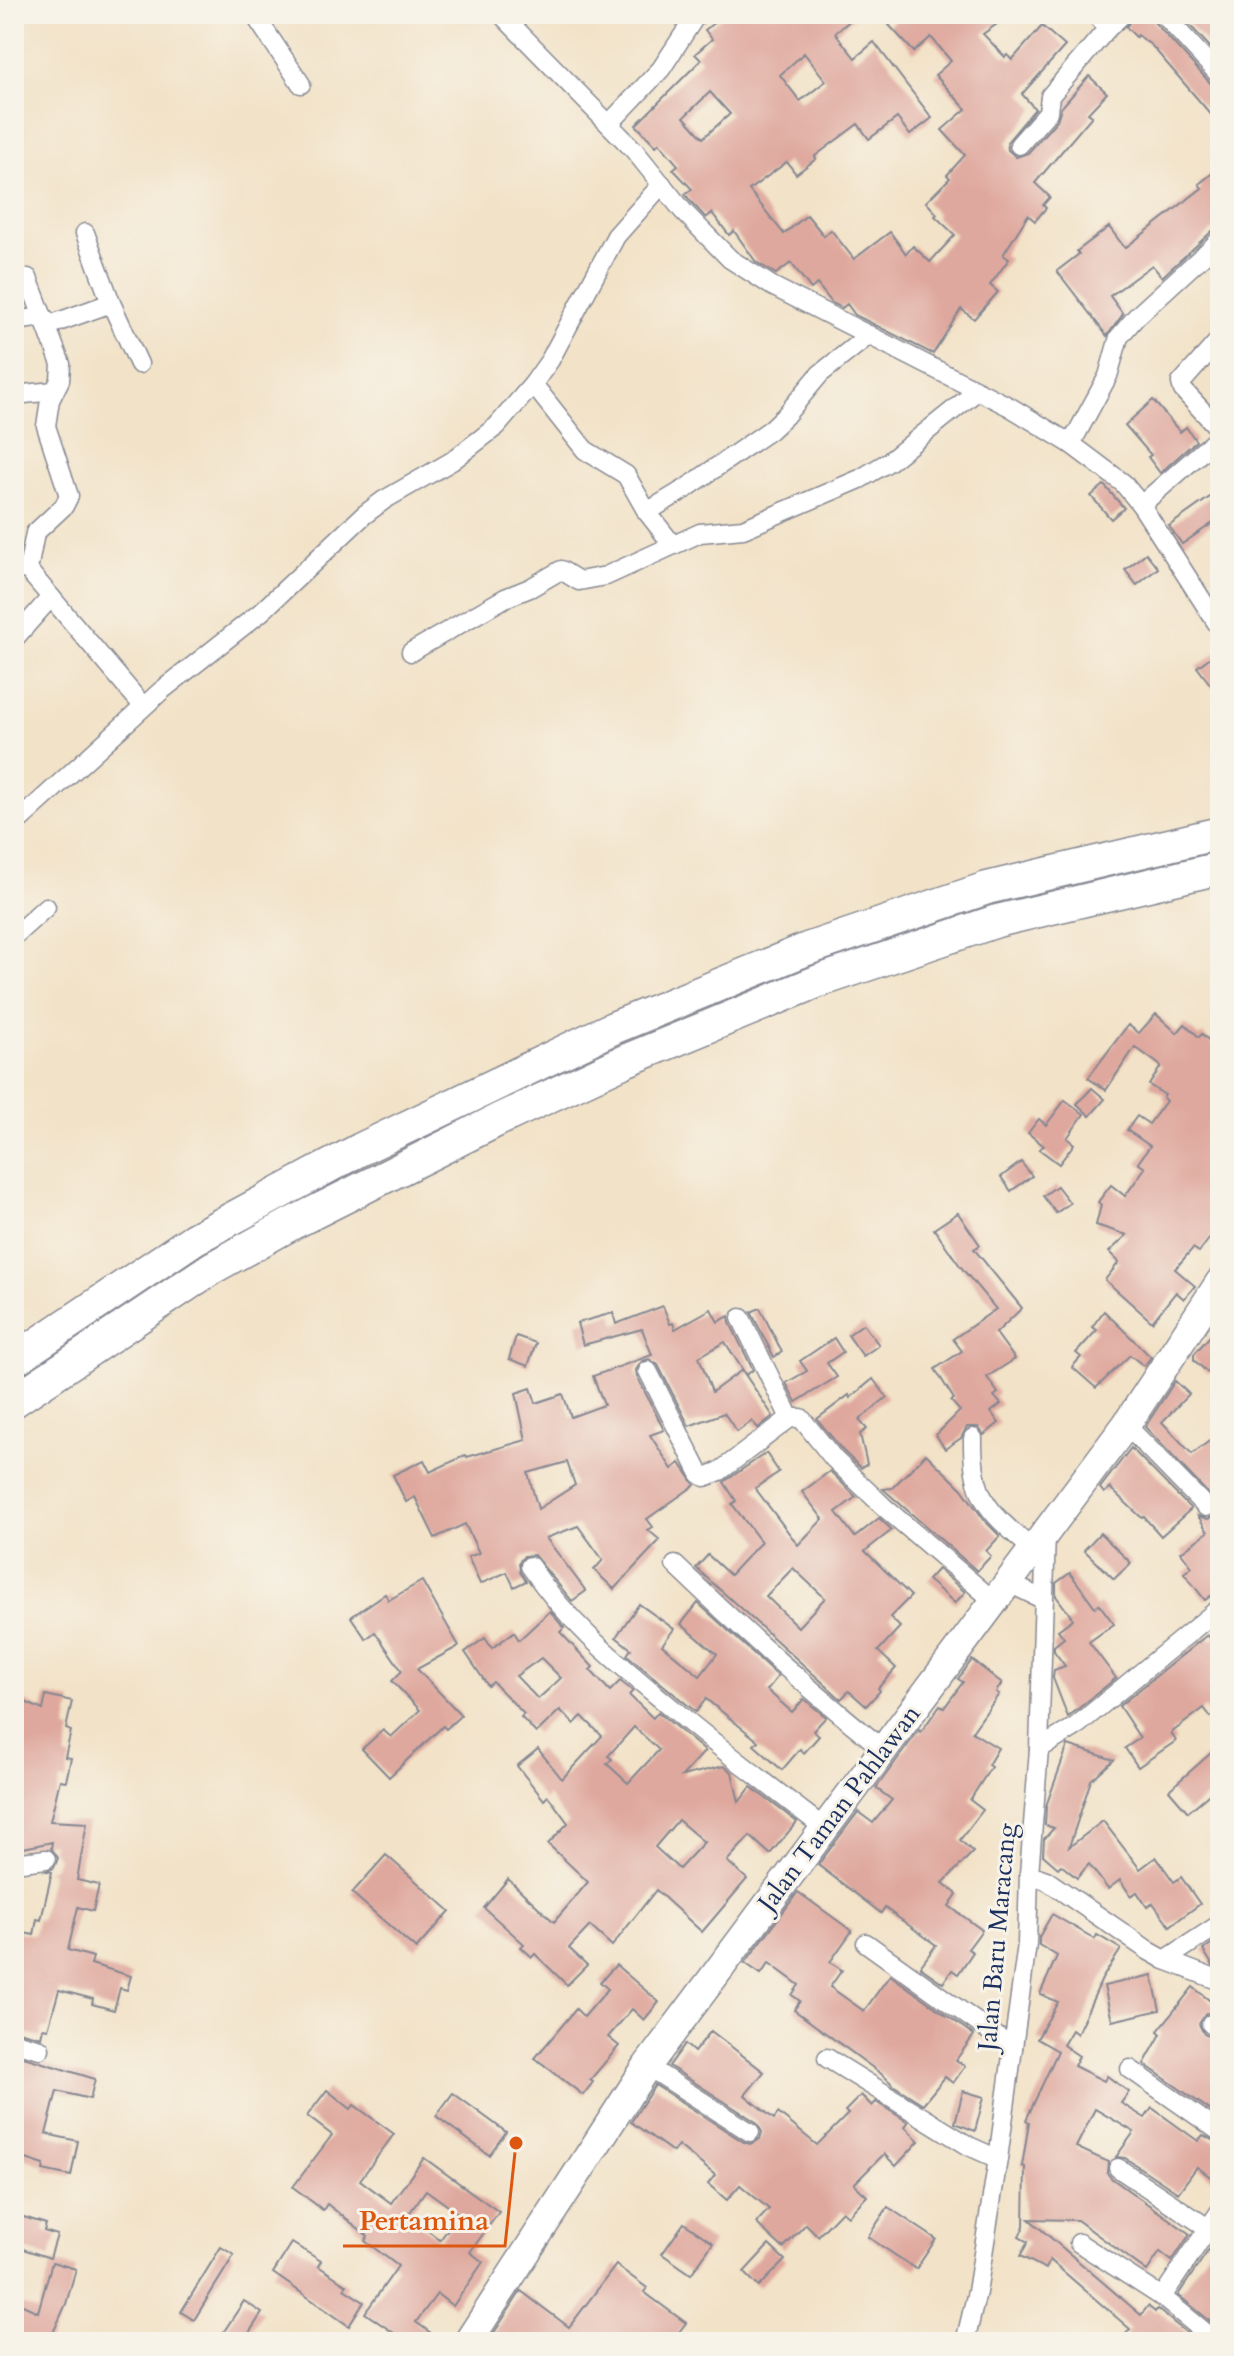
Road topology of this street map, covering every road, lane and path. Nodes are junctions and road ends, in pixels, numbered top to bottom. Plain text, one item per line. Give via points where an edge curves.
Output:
1 (254, 14) edge
2 (501, 14) edge
3 (1123, 14) edge
4 (1163, 14) edge
5 (690, 17) edge
6 (1102, 22) edge
7 (1220, 76) edge
8 (301, 84) dead end
9 (609, 124) junction
10 (1019, 145) dead end
11 (662, 184) junction
12 (85, 233) dead end
13 (1220, 240) edge
14 (28, 278) dead end
15 (111, 303) junction
16 (14, 321) edge
17 (46, 322) junction
18 (869, 335) junction
19 (1220, 339) edge
20 (139, 364) dead end
21 (533, 384) junction
22 (54, 391) junction
23 (977, 391) junction
24 (14, 395) edge
25 (1220, 433) edge
26 (1071, 444) junction
27 (1141, 505) junction
28 (647, 512) junction
29 (672, 544) junction
30 (21, 569) edge
31 (51, 597) junction
32 (1220, 628) edge
33 (15, 638) edge
34 (411, 652) dead end
35 (143, 706) junction
36 (14, 825) edge
37 (1220, 833) edge
38 (1220, 868) edge
39 (46, 907) dead end
40 (14, 936) edge
41 (1220, 1282) edge
42 (741, 1318) dead end
43 (14, 1360) edge
44 (648, 1371) dead end
45 (14, 1401) edge
46 (790, 1418) junction
47 (1126, 1425) junction
48 (973, 1438) dead end
49 (1206, 1507) dead end
50 (1040, 1541) junction
51 (675, 1565) dead end
52 (530, 1566) dead end
53 (1002, 1592) junction
54 (1044, 1600) junction
55 (1217, 1610) dead end
56 (883, 1749) junction
57 (1039, 1749) junction
58 (823, 1827) junction
59 (46, 1859) dead end
60 (14, 1863) edge
61 (1029, 1874) junction
62 (1220, 1924) edge
63 (866, 1943) dead end
64 (1165, 1960) junction
65 (1220, 1981) edge
66 (14, 2042) edge
67 (1013, 2048) junction
68 (40, 2049) dead end
69 (827, 2058) dead end
70 (647, 2066) junction
71 (1130, 2069) dead end
72 (750, 2132) dead end
73 (1220, 2132) edge
74 (998, 2159) junction
75 (1118, 2168) dead end
76 (1220, 2211) edge
77 (1214, 2232) edge
78 (1079, 2243) dead end
79 (1162, 2297) junction
80 (468, 2342) edge
81 (965, 2342) edge
82 (1217, 2342) edge

1 - 8 street
2 - 9 street
3 - 6 street
4 - 7 street
5 - 9 street via 661,69
6 - 10 street via 1050,96 1048,112
9 - 11 street
11 - 18 street via 730,259
11 - 21 street via 616,236
12 - 15 street
13 - 26 street via 1119,337 1108,376
14 - 17 street
15 - 17 street
15 - 20 street
16 - 17 street
17 - 22 street via 62,371
18 - 23 street
18 - 28 street via 820,374 770,430
19 - 25 street via 1181,383
21 - 28 street via 585,450 626,475
21 - 35 street via 485,437 364,515 261,612
22 - 24 street
22 - 30 street via 46,426 69,496 35,533
23 - 26 street
23 - 29 street via 860,479 743,529 700,533
25 - 27 street
26 - 27 street via 1123,483
27 - 32 street
28 - 29 street
29 - 34 street via 589,581 555,571
30 - 31 street
31 - 33 street
31 - 35 street
35 - 36 street
37 - 43 highway via 987,888 807,949 613,1028 361,1149 194,1239
38 - 45 highway via 997,921 819,981 627,1060 291,1224 212,1268
39 - 40 street
41 - 47 main road, Jalan Taman Pahlawan
42 - 46 street
44 - 46 street via 705,1477
46 - 53 street via 801,1418 874,1498
47 - 49 street
47 - 50 main road, Jalan Taman Pahlawan
48 - 50 street via 978,1491 993,1515
50 - 53 main road, Jalan Taman Pahlawan
50 - 54 street, Jalan Baru Maracang
51 - 56 street via 735,1624
52 - 58 street via 565,1614 619,1665
53 - 54 street
53 - 56 main road, Jalan Taman Pahlawan
54 - 57 street, Jalan Baru Maracang
55 - 57 street via 1075,1727
56 - 58 main road, Jalan Taman Pahlawan
57 - 61 street, Jalan Baru Maracang
58 - 70 main road, Jalan Taman Pahlawan
59 - 60 street
61 - 64 street via 1046,1880
61 - 67 street, Jalan Baru Maracang via 1027,1944
62 - 64 street
63 - 67 street
64 - 65 street
66 - 68 street
67 - 74 street, Jalan Baru Maracang
69 - 74 street
70 - 72 street
70 - 80 main road, Jalan Taman Pahlawan
71 - 73 street
74 - 81 street, Jalan Baru Maracang
75 - 77 street
76 - 77 street
77 - 79 street
78 - 79 street
79 - 82 street

